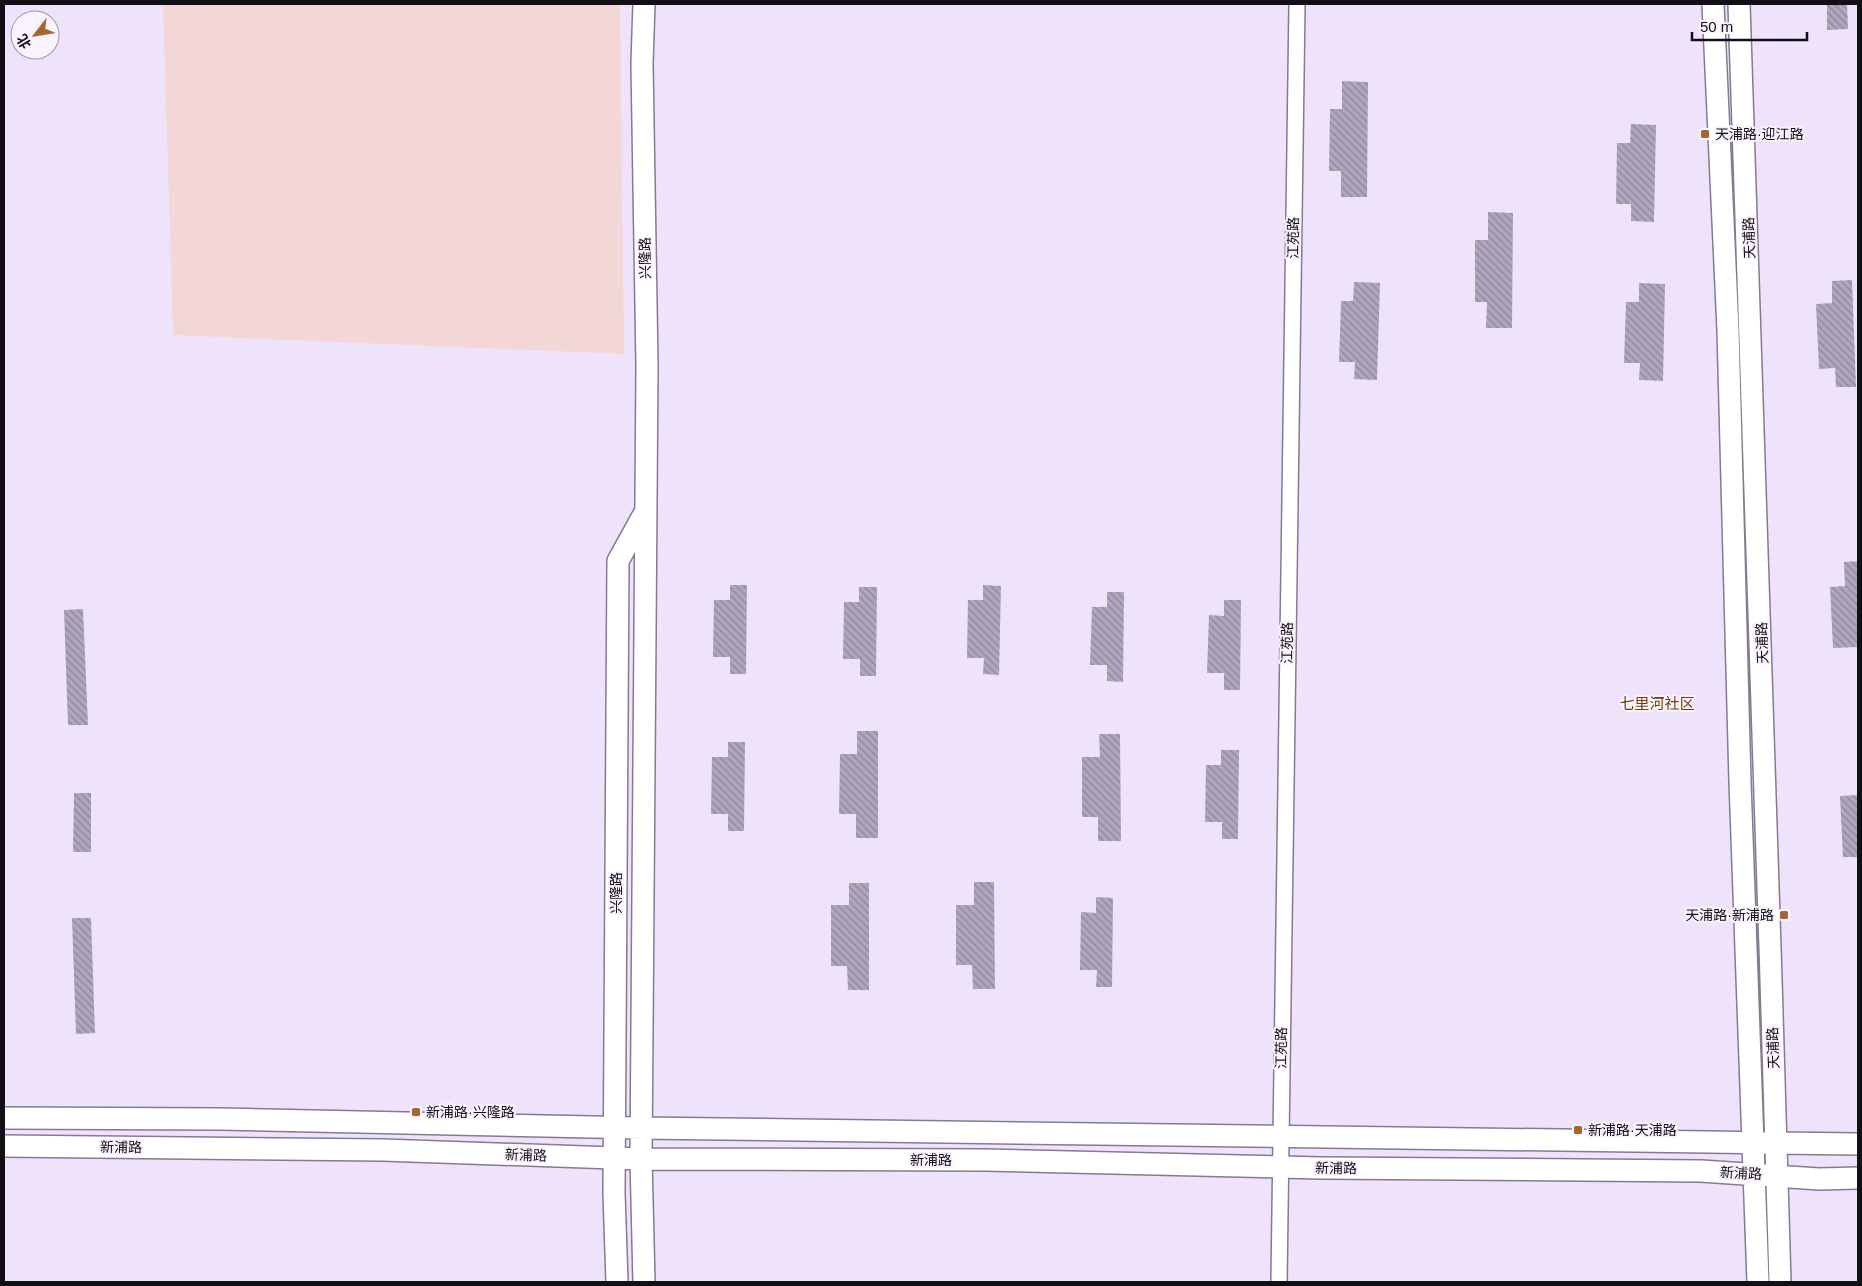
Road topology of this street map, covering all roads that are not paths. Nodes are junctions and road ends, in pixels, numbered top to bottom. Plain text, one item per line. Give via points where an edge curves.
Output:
1 (644, 4) edge
2 (1297, 4) edge
3 (1713, 4) edge
4 (1739, 4) edge
5 (645, 512) junction
6 (4, 1118) edge
7 (614, 1128) junction
8 (641, 1128) junction
9 (1280, 1137) junction
10 (1753, 1142) junction
11 (1776, 1142) junction
12 (1858, 1144) edge
13 (4, 1146) edge
14 (614, 1158) junction
15 (641, 1159) junction
16 (1280, 1167) junction
17 (1754, 1174) junction
18 (1777, 1175) junction
19 (1858, 1178) edge
20 (617, 1282) edge
21 (644, 1282) edge
22 (1278, 1282) edge
23 (1758, 1282) edge
24 (1780, 1282) edge

1 - 5 main road, 兴隆路
2 - 9 street, 江苑路
3 - 10 main road via 1728,330
4 - 11 main road, 天浦路 via 1757,478
5 - 7 main road, 兴隆路 via 618,560
5 - 8 main road, 兴隆路
6 - 7 main road, 新浦路 via 220,1119
7 - 8 main road, 新浦路
7 - 14 main road, 兴隆路
8 - 9 main road, 新浦路
8 - 15 main road, 兴隆路
9 - 10 main road, 新浦路
9 - 16 street, 江苑路
10 - 11 main road, 新浦路
10 - 17 main road
11 - 12 main road, 新浦路
11 - 18 main road, 天浦路
13 - 14 main road, 新浦路 via 383,1150
14 - 15 main road, 新浦路
14 - 20 main road, 兴隆路
15 - 16 main road, 新浦路 via 984,1160
15 - 21 main road, 兴隆路
16 - 17 main road, 新浦路
16 - 22 street, 江苑路
17 - 18 main road, 新浦路
17 - 23 main road
18 - 19 main road, 新浦路
18 - 24 main road, 天浦路

